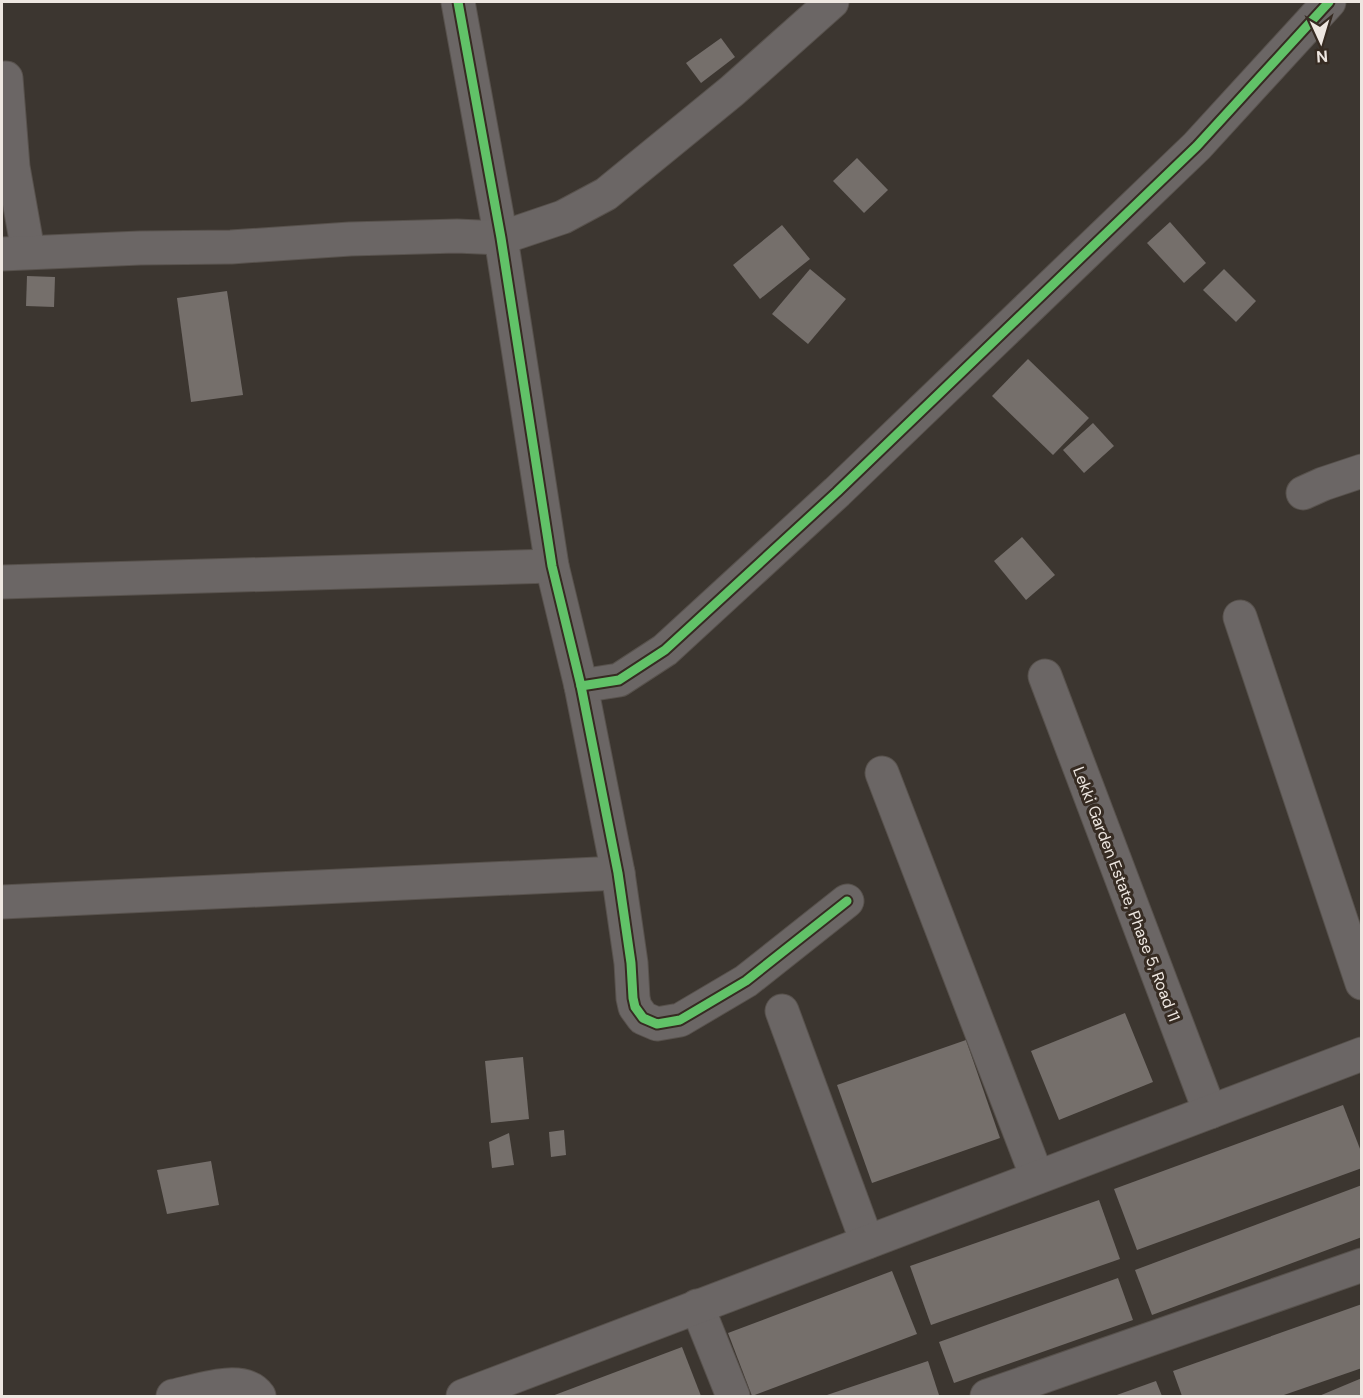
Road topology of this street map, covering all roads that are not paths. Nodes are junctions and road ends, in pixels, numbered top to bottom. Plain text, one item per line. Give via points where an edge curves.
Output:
1 (458, 2) edge
2 (832, 2) edge
3 (1329, 2) edge
4 (6, 78) dead end
5 (501, 238) junction
6 (15, 252) edge
7 (1362, 471) edge
8 (1303, 493) dead end
9 (552, 566) junction
10 (2, 582) edge
11 (1240, 617) dead end
12 (1045, 675) dead end
13 (581, 686) junction
14 (882, 773) dead end
15 (618, 873) junction
16 (2, 902) edge
17 (847, 902) dead end
18 (1362, 983) edge
19 (782, 1011) dead end
20 (1362, 1054) edge
21 (1210, 1112) junction
22 (1037, 1178) junction
23 (867, 1242) junction
24 (1362, 1265) edge
25 (697, 1306) junction
26 (173, 1396) edge
27 (259, 1396) edge
28 (463, 1396) edge
29 (733, 1396) edge
30 (987, 1396) edge

1 - 5 street
2 - 5 street via 615,188 563,217
3 - 13 street via 1197,146 845,484 665,650 619,680
4 - 6 street
5 - 6 street via 350,239 231,247
5 - 9 street
7 - 8 street
9 - 10 street
9 - 13 street
11 - 18 street
12 - 21 street, Lekki Garden Estate, Phase 5, Road 11
13 - 15 street
14 - 22 street
15 - 16 street
15 - 17 street via 635,1007 643,1018 657,1024 681,1020 746,981
19 - 23 street
20 - 21 street
21 - 22 street
22 - 23 street
23 - 25 street
24 - 30 street
25 - 28 street
25 - 29 street
26 - 27 street via 232,1384 248,1386

